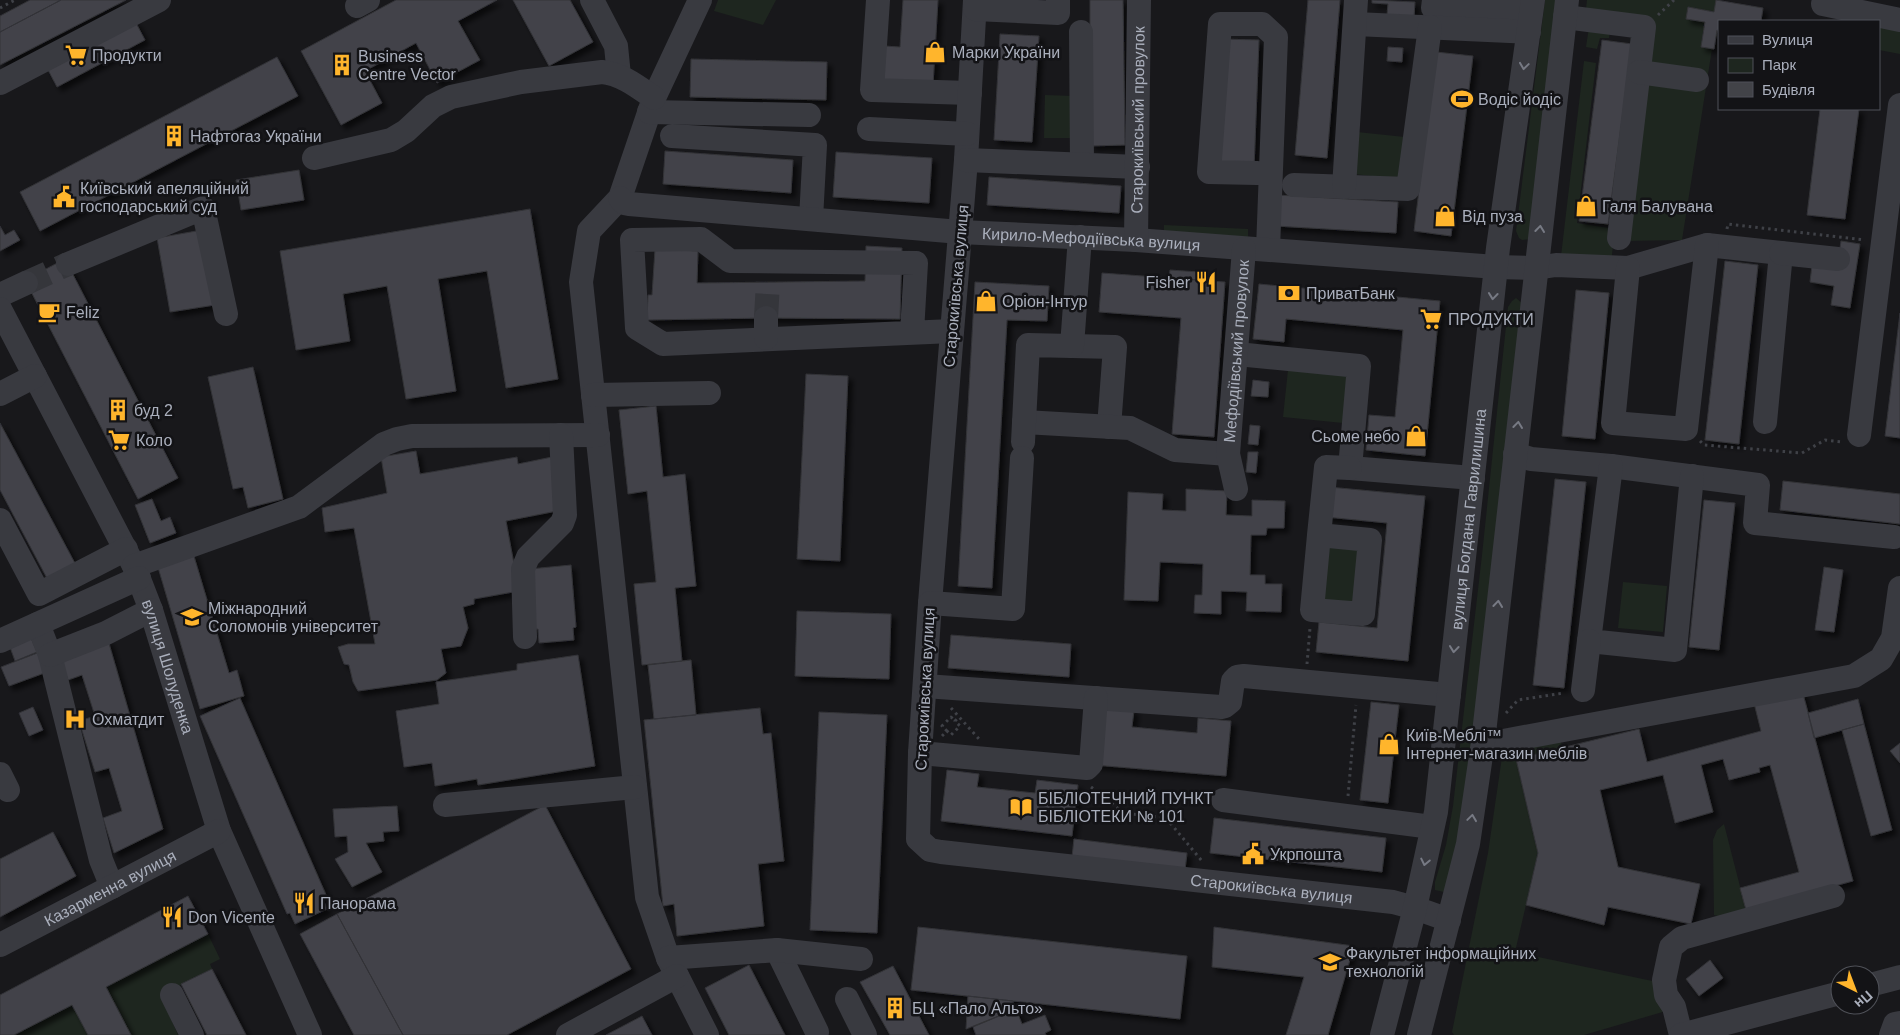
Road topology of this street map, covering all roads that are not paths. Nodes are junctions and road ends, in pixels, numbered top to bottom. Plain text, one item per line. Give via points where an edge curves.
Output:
1 (159, 0) edge
2 (592, 0) edge
3 (700, 0) edge
4 (878, 0) edge
5 (1058, 0) edge
6 (1139, 0) edge
7 (1356, 0) edge
8 (1434, 0) edge
9 (1824, 0) edge
10 (975, 5) edge
11 (1566, 9) edge
12 (1531, 15) edge
13 (1900, 20) edge
14 (1355, 24) junction
15 (1430, 27) junction
16 (1081, 32) dead end
17 (1639, 72) junction
18 (619, 76) junction
19 (1697, 80) dead end
20 (0, 83) edge
21 (970, 93) junction
22 (652, 105) junction
23 (1900, 106) edge
24 (809, 115) dead end
25 (869, 130) dead end
26 (967, 134) junction
27 (672, 136) dead end
28 (314, 158) dead end
29 (966, 160) junction
30 (1082, 164) junction
31 (1138, 167) junction
32 (1257, 173) dead end
33 (1294, 185) dead end
34 (1344, 187) junction
35 (620, 198) junction
36 (811, 219) junction
37 (960, 232) junction
38 (1080, 237) junction
39 (1619, 238) dead end
40 (1136, 240) junction
41 (1892, 243) edge
42 (1707, 245) junction
43 (1244, 249) junction
44 (1268, 249) junction
45 (1780, 253) junction
46 (1838, 259) dead end
47 (68, 264) tunnel mouth
48 (1496, 267) junction
49 (1536, 268) junction
50 (1628, 268) junction
51 (26, 283) tunnel mouth
52 (0, 295) edge
53 (0, 309) edge
54 (226, 314) dead end
55 (952, 331) junction
56 (912, 332) junction
57 (1072, 346) junction
58 (1237, 354) junction
59 (31, 369) junction
60 (0, 376) edge
61 (708, 393) dead end
62 (0, 394) edge
63 (593, 395) junction
64 (1765, 422) dead end
65 (1109, 427) junction
66 (561, 435) junction
67 (1859, 435) dead end
68 (598, 436) junction
69 (1023, 441) junction
70 (1228, 454) junction
71 (1515, 454) junction
72 (1611, 466) junction
73 (1350, 468) junction
74 (1692, 476) junction
75 (1473, 478) junction
76 (1236, 489) dead end
77 (0, 520) edge
78 (1319, 536) junction
79 (1894, 537) dead end
80 (133, 564) junction
81 (1900, 588) edge
82 (930, 603) junction
83 (151, 610) junction
84 (38, 624) junction
85 (525, 637) dead end
86 (0, 641) edge
87 (1590, 641) junction
88 (50, 655) junction
89 (928, 686) junction
90 (1583, 690) road end
91 (1449, 695) junction
92 (1096, 698) junction
93 (1483, 742) junction
94 (920, 753) junction
95 (635, 787) junction
96 (1223, 800) dead end
97 (445, 805) dead end
98 (1432, 827) junction
99 (219, 831) junction
100 (112, 887) junction
101 (1833, 896) dead end
102 (1415, 908) junction
103 (1449, 920) junction
104 (0, 945) edge
105 (777, 950) junction
106 (861, 959) dead end
107 (672, 967) junction
108 (1900, 977) edge
109 (1880, 982) edge
110 (172, 996) dead end
111 (1830, 996) edge
112 (846, 999) dead end
113 (1900, 1023) edge
114 (817, 1032) dead end
115 (192, 1035) edge
116 (310, 1035) edge
117 (568, 1035) edge
118 (707, 1035) edge
119 (865, 1035) edge
120 (1382, 1035) edge
121 (1419, 1035) edge
122 (1681, 1035) edge
123 (1891, 1035) edge

1 - 20 street
2 - 18 street via 616,46
3 - 22 street
4 - 21 street via 872,90
5 - 10 street via 1058,12
6 - 31 street, Старокиївський провулок
7 - 14 street
8 - 12 street via 1433,8
9 - 13 street via 1823,4
10 - 21 street, Старокиївська вулиця
11 - 17 street via 1644,27
49 -> 11 street
12 - 15 street
12 -> 48 street, вулиця Богдана Гаврилишина
14 - 15 street
14 - 34 street
15 - 34 street via 1408,189
16 - 30 street
17 - 19 street
17 - 39 street
18 - 22 street
18 - 28 street via 602,72 521,82 451,97 433,106 391,140
21 - 26 street, Старокиївська вулиця
22 - 24 street
22 - 35 street
23 - 41 street
25 - 26 street
26 - 29 street, Старокиївська вулиця
27 - 36 street via 815,144
29 - 30 street
29 - 37 street, Старокиївська вулиця
30 - 31 street
31 - 40 street, Старокиївський провулок
32 - 44 street via 1209,172 1220,24 1262,24 1276,37
33 - 34 street
35 - 36 street, Кирило-Мефодіївська вулиця via 629,204
35 - 63 street via 589,231 581,282
36 - 37 street, Кирило-Мефодіївська вулиця
37 - 38 street, Кирило-Мефодіївська вулиця
37 - 55 street, Старокиївська вулиця
38 - 40 street, Кирило-Мефодіївська вулиця
38 - 57 street
40 - 43 street, Кирило-Мефодіївська вулиця
41 - 67 street
42 - 45 street
42 - 50 street, Кирило-Мефодіївська вулиця
42 - 50 street via 1686,429 1613,423
43 - 44 street, Кирило-Мефодіївська вулиця
43 - 58 street, Мефодіївський провулок
44 - 48 street, Кирило-Мефодіївська вулиця
45 - 46 street
45 - 64 street
47 - 54 street via 203,208
48 - 49 street, Кирило-Мефодіївська вулиця
48 -> 75 street, вулиця Богдана Гаврилишина
49 - 50 street, Кирило-Мефодіївська вулиця via 1556,265
71 -> 49 street
51 - 52 street
53 - 59 street, вулиця Шолуденка
55 - 56 street
55 - 82 street, Старокиївська вулиця
56 - 56 street via 766,328 663,344 637,328 632,240 701,239 730,261 769,272 916,262
57 - 65 street via 1115,347
57 - 69 street via 1028,345
58 - 70 street, Мефодіївський провулок
58 - 73 street via 1359,366
59 - 60 street
59 - 62 street
59 - 80 street, вулиця Шолуденка
61 - 63 street
63 - 68 street
65 - 69 street
65 - 70 street via 1130,428 1175,450
66 - 68 street
66 - 80 street via 412,436 397,439 384,444 299,507
66 - 85 street via 565,515 562,523 524,564
68 - 95 street
69 - 82 street via 1013,609
70 - 76 street, Мефодіївський провулок
71 - 72 street via 1531,459
93 -> 71 street
72 - 74 street
72 - 87 street
73 - 75 street
73 - 78 street via 1326,467
74 - 79 street via 1758,485 1755,523
74 - 87 street via 1675,650
75 -> 91 street, вулиця Богдана Гаврилишина
77 - 80 street via 39,594
78 - 78 street via 1370,540 1363,614 1312,610
80 - 83 street, вулиця Шолуденка
80 - 84 street
81 - 93 street via 1893,638 1881,658 1854,676 1498,742
82 - 89 street, Старокиївська вулиця
83 - 88 street
83 - 99 street, вулиця Шолуденка
84 - 86 street
84 - 88 street
87 - 90 street
88 - 100 street via 101,860
89 - 92 street
89 - 94 street, Старокиївська вулиця
91 - 92 street via 1237,676 1233,681 1230,702 1221,707
91 - 98 street, вулиця Богдана Гаврилишина
92 - 94 street via 1091,764 1087,768
103 -> 93 street via 1468,844
94 - 102 street, Старокиївська вулиця via 918,839 930,850 1393,902
95 - 97 street
95 - 107 street via 647,897
96 - 98 street
98 -> 102 street, вулиця Богдана Гаврилишина
99 - 100 street, Казарменна вулиця
99 - 116 street, вулиця Шолуденка
100 - 104 street, Казарменна вулиця
101 - 122 street via 1682,938 1671,947 1664,980 1666,995 1674,1008
102 - 103 street, Старокиївська вулиця
102 - 120 street, вулиця Богдана Гаврилишина
103 - 121 street
105 - 106 street
105 - 107 street
105 - 114 street
107 - 117 street
107 - 118 street
108 - 109 street
110 - 115 street
111 - 122 street
112 - 119 street
113 - 123 street via 1895,1024

